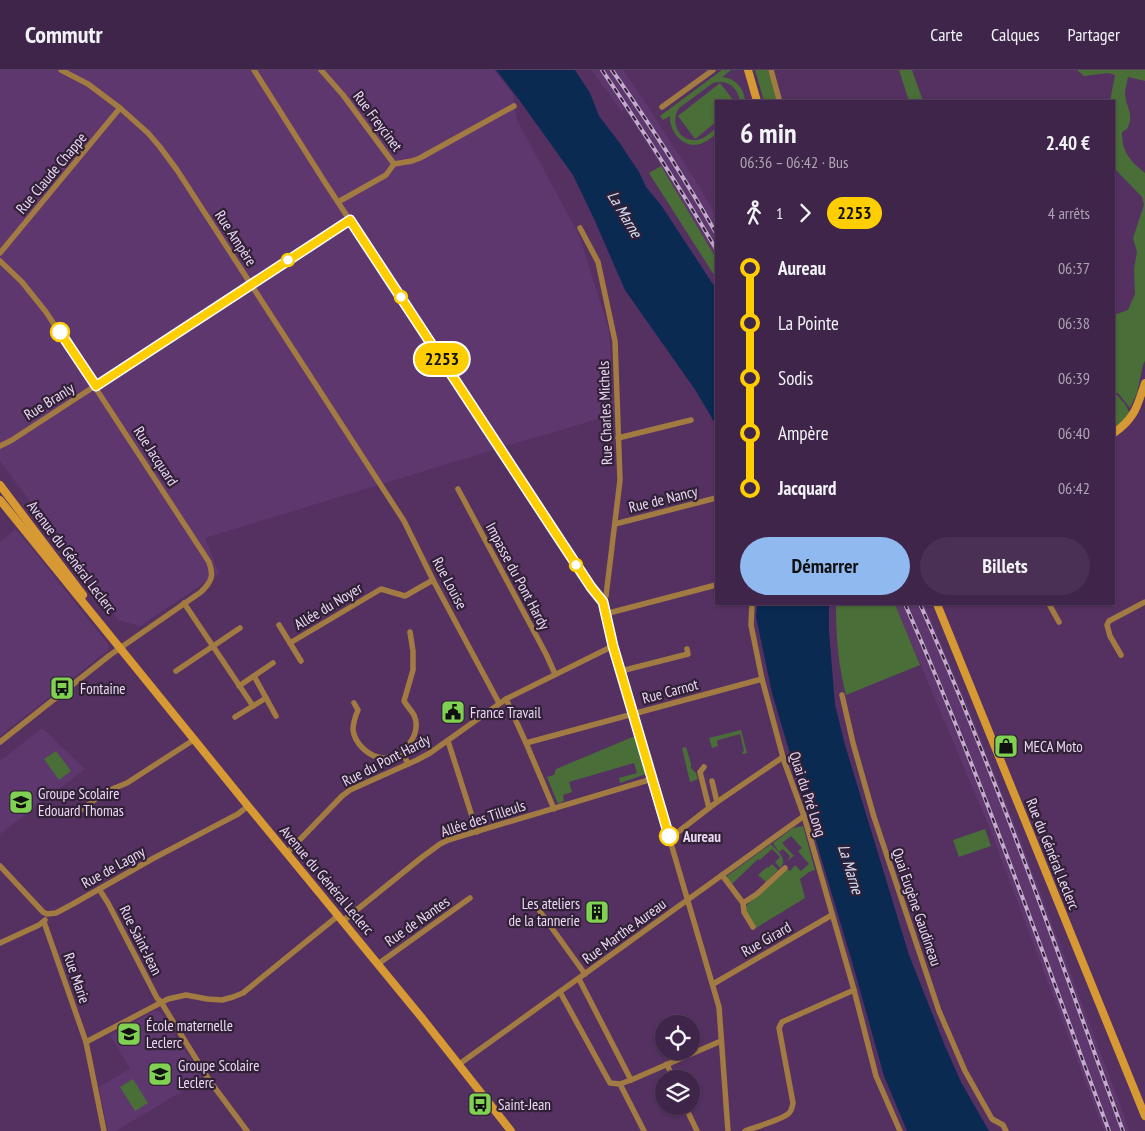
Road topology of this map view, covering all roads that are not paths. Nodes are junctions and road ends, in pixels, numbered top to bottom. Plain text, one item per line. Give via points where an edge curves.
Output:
1 (60, 70) edge
2 (254, 70) edge
3 (321, 70) edge
4 (713, 70) edge
5 (748, 70) edge
6 (771, 70) edge
7 (779, 99) dead end
8 (757, 100) edge
9 (514, 106) dead end
10 (662, 107) dead end
11 (120, 108) junction
12 (394, 164) junction
13 (338, 202) junction
14 (350, 220) junction
15 (580, 228) dead end
16 (0, 253) edge
17 (0, 261) edge
18 (251, 284) junction
19 (1145, 383) edge
20 (96, 386) junction
21 (691, 420) dead end
22 (1115, 432) edge
23 (618, 438) junction
24 (12, 440) junction
25 (0, 446) edge
26 (0, 451) edge
27 (375, 476) joint
28 (0, 485) edge
29 (458, 489) dead end
30 (715, 498) edge
31 (0, 500) edge
32 (615, 524) junction
33 (434, 580) junction
34 (715, 585) edge
35 (603, 602) junction
36 (1145, 602) edge
37 (184, 603) junction
38 (752, 605) edge
39 (937, 605) edge
40 (1050, 605) edge
41 (605, 614) junction
42 (1059, 622) dead end
43 (279, 625) dead end
44 (240, 628) dead end
45 (410, 632) dead end
46 (290, 643) junction
47 (213, 646) junction
48 (613, 646) junction
49 (120, 647) junction
50 (687, 649) dead end
51 (1121, 655) dead end
52 (301, 661) dead end
53 (273, 663) dead end
54 (176, 671) dead end
55 (621, 671) junction
56 (555, 674) junction
57 (254, 676) junction
58 (762, 679) junction
59 (239, 686) junction
60 (842, 695) dead end
61 (266, 698) junction
62 (506, 699) junction
63 (354, 703) dead end
64 (499, 703) junction
65 (252, 706) junction
66 (633, 714) junction
67 (276, 716) dead end
68 (235, 717) dead end
69 (195, 739) junction
70 (448, 741) junction
71 (0, 742) edge
72 (526, 744) junction
73 (402, 751) junction
74 (783, 757) junction
75 (408, 764) junction
76 (704, 767) dead end
77 (652, 779) junction
78 (712, 781) dead end
79 (718, 802) junction
80 (248, 806) junction
81 (709, 808) junction
82 (554, 809) junction
83 (74, 815) dead end
84 (804, 816) junction
85 (476, 832) junction
86 (678, 832) dead end
87 (287, 853) junction
88 (0, 866) edge
89 (785, 868) dead end
90 (722, 875) junction
91 (99, 889) junction
92 (470, 898) dead end
93 (687, 901) junction
94 (743, 903) junction
95 (536, 906) dead end
96 (47, 914) junction
97 (832, 915) junction
98 (341, 918) junction
99 (44, 922) junction
100 (753, 928) dead end
101 (0, 943) edge
102 (378, 964) junction
103 (585, 974) junction
104 (579, 979) junction
105 (713, 984) junction
106 (854, 990) junction
107 (560, 992) junction
108 (161, 1002) junction
109 (721, 1041) junction
110 (86, 1042) junction
111 (667, 1064) junction
112 (458, 1065) junction
113 (669, 1070) edge
114 (631, 1080) junction
115 (620, 1084) junction
116 (690, 1115) edge
117 (1145, 1115) edge
118 (104, 1131) edge
119 (247, 1131) edge
120 (511, 1131) edge
121 (644, 1131) edge
122 (697, 1131) edge
123 (728, 1131) edge
124 (745, 1131) edge
125 (900, 1131) edge
126 (1006, 1131) edge

1 - 11 street, Rue Ampère via 88,84
2 - 13 street
3 - 12 street, Rue Freycinet
4 - 10 street
5 - 8 main road
6 - 7 street
9 - 12 street via 420,158
11 - 16 street, Rue Claude Chappe
11 - 18 street, Rue Ampère via 148,133 172,162
12 - 13 street via 386,175
13 - 14 street
14 - 18 street, Rue Branly
14 - 35 street
15 - 23 street, Rue Charles Michels via 598,262 614,341
17 - 20 street, Rue Jacquard via 37,299
18 - 20 street, Rue Branly
18 - 27 street, Rue Ampère
19 - 22 main road via 1131,418
20 - 24 street, Rue Branly
20 - 37 street, Rue Jacquard via 209,562 212,570 208,585
21 - 23 street
23 - 32 street, Rue Charles Michels via 620,480
24 - 25 street, Rue Branly
24 - 26 street, Rue Branly
27 - 33 street, Rue Louise via 404,521
28 - 49 main road, Avenue du Général Leclerc
29 - 56 street, Impasse du Pont Hardy
30 - 32 street, Rue de Nancy
31 - 49 main road, Avenue du Général Leclerc
32 - 35 street, Rue Charles Michels
33 - 46 street, Allée du Noyer via 405,596 381,589
33 - 64 street, Rue Louise
34 - 41 street
35 - 41 street
36 - 51 street via 1107,625
37 - 47 street
37 - 49 street, Rue Jacquard
38 - 58 street, Quai du Pré Long via 751,625
39 - 117 main road, Rue du Général Leclerc
40 - 42 street
41 - 48 street
43 - 46 street, Allée du Noyer
44 - 47 street
45 - 73 street via 413,670 404,701 414,715 416,730 413,740
46 - 52 street, Allée du Noyer
47 - 54 street
47 - 59 street
48 - 55 street
48 - 56 street, Rue du Pont Hardy
49 - 69 main road, Avenue du Général Leclerc
49 - 71 street, Rue Jacquard
50 - 55 street via 688,654
53 - 57 street
55 - 66 street
56 - 62 street, Rue du Pont Hardy
57 - 59 street
57 - 61 street
58 - 66 street, Rue Carnot
58 - 74 street, Quai du Pré Long
59 - 65 street
60 - 126 street, Quai Eugène Gaudineau via 852,743 874,817 939,1011 965,1071 992,1119 1003,1125
61 - 65 street
61 - 67 street
62 - 64 street, Rue du Pont Hardy
62 - 72 street
63 - 73 street via 358,710 353,729 363,749 382,758
64 - 70 street, Rue du Pont Hardy
65 - 68 street
66 - 72 street, Rue Carnot
66 - 77 street
69 - 80 main road, Avenue du Général Leclerc
69 - 83 street via 127,783 105,792
70 - 75 street, Rue du Pont Hardy
70 - 85 street
72 - 82 street
73 - 75 street
74 - 79 street
74 - 84 street, Quai du Pré Long
75 - 87 street, Rue du Pont Hardy via 350,790
76 - 81 street via 700,772
77 - 82 street, Allée des Tilleuls
77 - 93 street
78 - 79 street
79 - 81 street
80 - 87 main road, Avenue du Général Leclerc
80 - 91 street, Rue de Lagny
81 - 86 street
82 - 85 street, Allée des Tilleuls
84 - 90 street, Rue Marthe Aureau
84 - 97 street, Quai du Pré Long
85 - 98 street, Allée des Tilleuls via 448,840 432,849
87 - 98 main road, Avenue du Général Leclerc
88 - 96 street
89 - 94 street
90 - 93 street, Rue Marthe Aureau
90 - 94 street
91 - 96 street, Rue de Lagny via 56,913
91 - 108 street, Rue Saint-Jean
92 - 102 street, Rue de Nantes
93 - 103 street, Rue Marthe Aureau
93 - 105 street
94 - 100 street
95 - 103 street
96 - 99 street
97 - 105 street, Rue Girard
97 - 106 street, Quai du Pré Long
98 - 102 main road, Avenue du Général Leclerc
98 - 108 street, Allée des Tilleuls via 243,993 222,1000 186,995
99 - 101 street
99 - 110 street, Rue Marie
102 - 112 main road, Avenue du Général Leclerc
103 - 104 street, Rue Marthe Aureau
104 - 107 street, Rue Marthe Aureau
104 - 114 street
105 - 109 street via 719,1007
106 - 124 street via 782,1022 779,1028 792,1108 784,1116
106 - 125 street, Quai du Pré Long via 876,1076
107 - 112 street, Rue Marthe Aureau
107 - 115 street via 607,1080
108 - 110 street, Allée des Tilleuls
108 - 119 street, Rue Saint-Jean via 209,1080
109 - 111 street
109 - 123 street
110 - 118 street, Rue Marie
111 - 113 street
111 - 114 street
112 - 120 main road, Avenue du Général Leclerc
114 - 115 street
115 - 121 street
116 - 122 street

